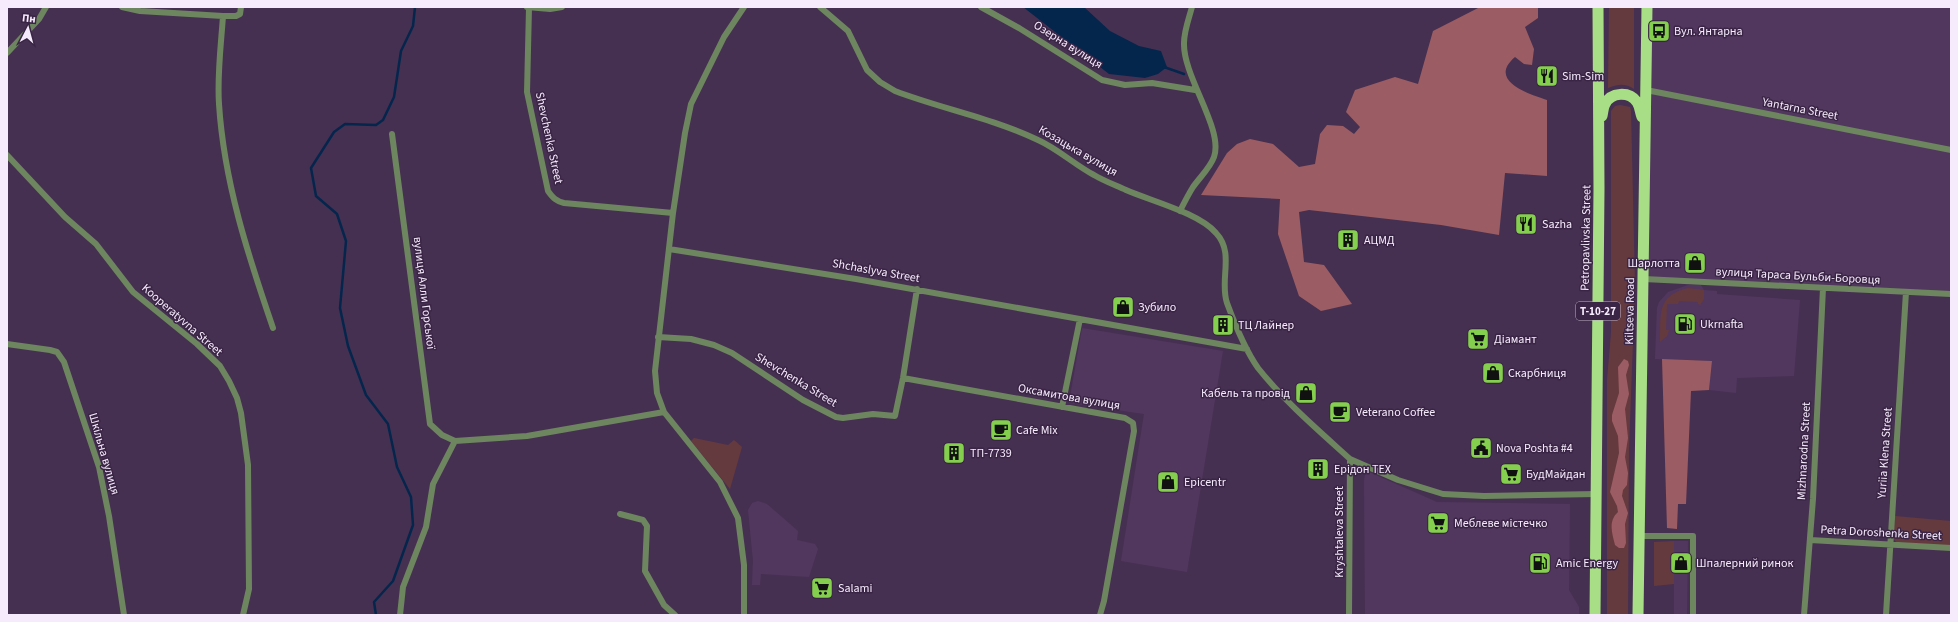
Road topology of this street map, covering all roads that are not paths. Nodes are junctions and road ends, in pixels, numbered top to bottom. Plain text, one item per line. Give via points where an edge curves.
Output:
1 (46, 7) edge
2 (122, 7) edge
3 (241, 7) edge
4 (528, 7) edge
5 (562, 7) edge
6 (744, 7) edge
7 (820, 7) edge
8 (981, 7) edge
9 (1192, 7) edge
10 (1598, 7) edge
11 (1647, 7) edge
12 (223, 16) junction
13 (7, 53) edge
14 (1195, 90) junction
15 (1646, 90) junction
16 (1645, 131) junction
17 (1599, 132) junction
18 (392, 134) dead end
19 (1951, 150) edge
20 (7, 155) edge
21 (1180, 211) junction
22 (673, 213) junction
23 (669, 249) junction
24 (1644, 279) junction
25 (1823, 288) junction
26 (917, 290) junction
27 (1906, 292) junction
28 (1951, 294) edge
29 (1080, 319) junction
30 (273, 328) dead end
31 (658, 337) junction
32 (7, 344) edge
33 (1247, 349) junction
34 (903, 378) junction
35 (1062, 408) junction
36 (664, 412) junction
37 (455, 441) junction
38 (1350, 459) junction
39 (1597, 494) junction
40 (620, 514) dead end
41 (1638, 536) junction
42 (1810, 540) junction
43 (1890, 545) junction
44 (1951, 548) edge
45 (124, 615) edge
46 (244, 615) edge
47 (400, 615) edge
48 (675, 615) edge
49 (744, 615) edge
50 (1100, 615) edge
51 (1349, 615) edge
52 (1595, 615) edge
53 (1638, 615) edge
54 (1692, 615) edge
55 (1804, 615) edge
56 (1886, 615) edge

1 - 13 street via 39,19
2 - 12 street via 140,11
3 - 12 street via 240,14 236,16
4 - 5 street
4 - 22 street, Shevchenka Street via 527,92 548,191 552,197 564,203
6 - 22 street via 724,37 691,104
7 - 21 street, Козацька вулиця via 848,31 867,70 895,91 1003,125 1032,137 1093,175
8 - 14 street, Озерна вулиця via 1102,80 1125,85 1152,83
9 - 14 street via 1184,43
10 - 17 highway, Petropavlivska Street / Т-10-27
11 - 15 highway, Kiltseva Road
12 - 30 street via 218,80 223,142 245,247
14 - 21 street via 1204,105 1216,146 1214,156
15 - 16 highway, Kiltseva Road
15 - 19 street, Yantarna Street
16 - 17 highway via 1638,103 1633,97 1617,94 1604,105
16 - 24 highway, Kiltseva Road
17 - 39 highway, Petropavlivska Street / Т-10-27
18 - 37 street, вулиця Алли Горської via 430,424 442,435
20 - 46 street, Kooperatyvna Street via 65,217 96,244 133,292 197,344 220,366 229,381 241,413 248,465 249,589
21 - 33 street, Козацька вулиця via 1204,223 1217,233 1223,244 1226,255 1224,293
22 - 23 street
23 - 26 street, Shchaslyva Street
23 - 31 street
24 - 25 street, вулиця Тараса Бульби-Боровця
24 - 41 highway, Kiltseva Road
25 - 27 street, вулиця Тараса Бульби-Боровця
25 - 42 street, Mizhnarodna Street
26 - 29 street, Shchaslyva Street
26 - 34 street, Shevchenka Street
27 - 28 street, вулиця Тараса Бульби-Боровця
27 - 43 street, Yuriia Klena Street
29 - 33 street, Shchaslyva Street
29 - 35 street
31 - 34 street, Shevchenka Street via 692,340 714,345 732,353 803,400 836,417 873,414 895,416
31 - 36 street via 655,385
32 - 45 street, Шкільна вулиця via 57,352 64,362 99,467
33 - 38 street, Козацька вулиця via 1257,367 1268,379
34 - 35 street, Оксамитова вулиця
35 - 50 street, Оксамитова вулиця via 1125,418 1133,423 1134,431
36 - 37 street via 527,436
36 - 49 street via 720,482 738,518 744,566
37 - 47 street via 434,484 426,527 403,586
38 - 39 street via 1398,480 1443,494
38 - 51 street, Kryshtaleva Street
39 - 52 highway, Petropavlivska Street / Т-10-27
40 - 48 street via 643,520 647,526 646,571 664,605
41 - 53 highway, Kiltseva Road
41 - 54 street via 1693,536
42 - 43 street, Petra Doroshenka Street
42 - 55 street, Mizhnarodna Street
43 - 44 street, Petra Doroshenka Street
43 - 56 street, Yuriia Klena Street

